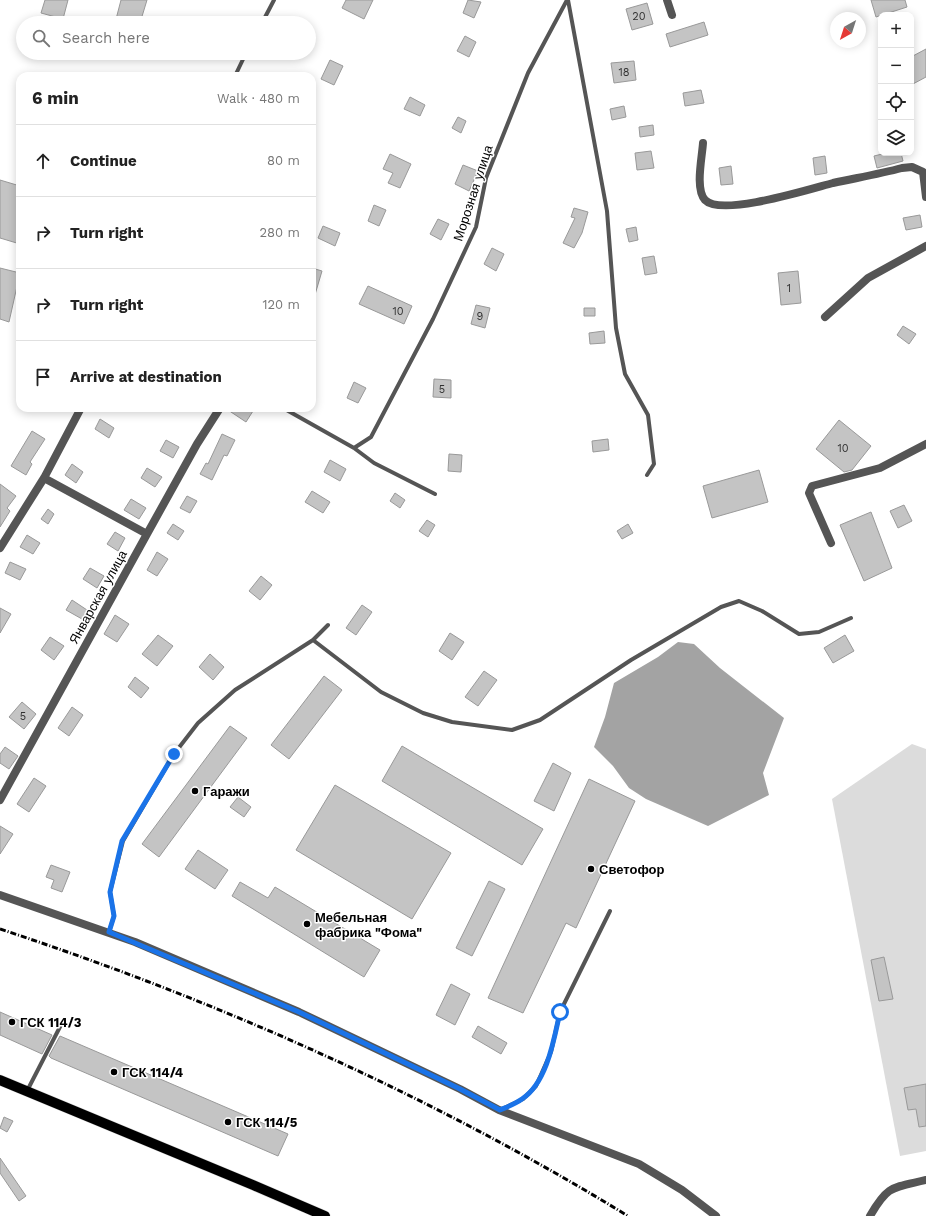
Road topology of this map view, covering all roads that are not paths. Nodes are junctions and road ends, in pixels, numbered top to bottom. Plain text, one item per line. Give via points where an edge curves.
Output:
1 (274, 0) edge
2 (567, 0) edge
3 (667, 0) edge
4 (672, 15) dead end
5 (266, 16) edge
6 (243, 60) edge
7 (237, 72) edge
8 (703, 144) dead end
9 (926, 198) edge
10 (926, 246) edge
11 (825, 318) dead end
12 (78, 412) edge
13 (217, 412) edge
14 (289, 412) edge
15 (926, 444) edge
16 (354, 448) junction
17 (647, 475) dead end
18 (44, 478) junction
19 (435, 494) dead end
20 (146, 534) junction
21 (831, 543) dead end
22 (0, 548) edge
23 (851, 618) dead end
24 (328, 625) dead end
25 (313, 640) junction
26 (0, 800) edge
27 (0, 896) edge
28 (610, 911) dead end
29 (109, 932) junction
30 (63, 1021) dead end
31 (0, 1080) edge
32 (27, 1091) junction
33 (500, 1110) junction
34 (926, 1180) edge
35 (324, 1216) edge
36 (716, 1216) edge
37 (870, 1216) edge

1 - 5 lane
2 - 16 lane, Морозная улица via 528,73 486,178 476,226 433,319 371,437
2 - 17 lane via 607,211 616,328 625,374 648,415 654,464
3 - 4 street
6 - 7 lane
8 - 9 street via 699,191 706,201 717,205 761,202 838,182 912,167 923,172
10 - 11 street via 868,278
12 - 18 street
13 - 20 street, Январская улица
14 - 16 lane
15 - 21 street via 880,468 812,486 808,493
16 - 19 lane via 374,462
18 - 20 street
18 - 22 street
20 - 26 street, Январская улица
23 - 25 lane via 819,632 799,634 762,611 739,601 721,607 631,660 540,720 512,730 452,722 423,713 381,692
24 - 25 lane
25 - 29 lane via 235,690 198,722 174,754 122,841 110,892 114,916
27 - 29 street
28 - 33 lane via 560,1012 551,1052 536,1086 523,1099
29 - 33 street via 299,1012
30 - 32 lane
31 - 32 main road
32 - 35 main road
33 - 36 street via 639,1164 682,1190
34 - 37 street via 894,1187 881,1197

